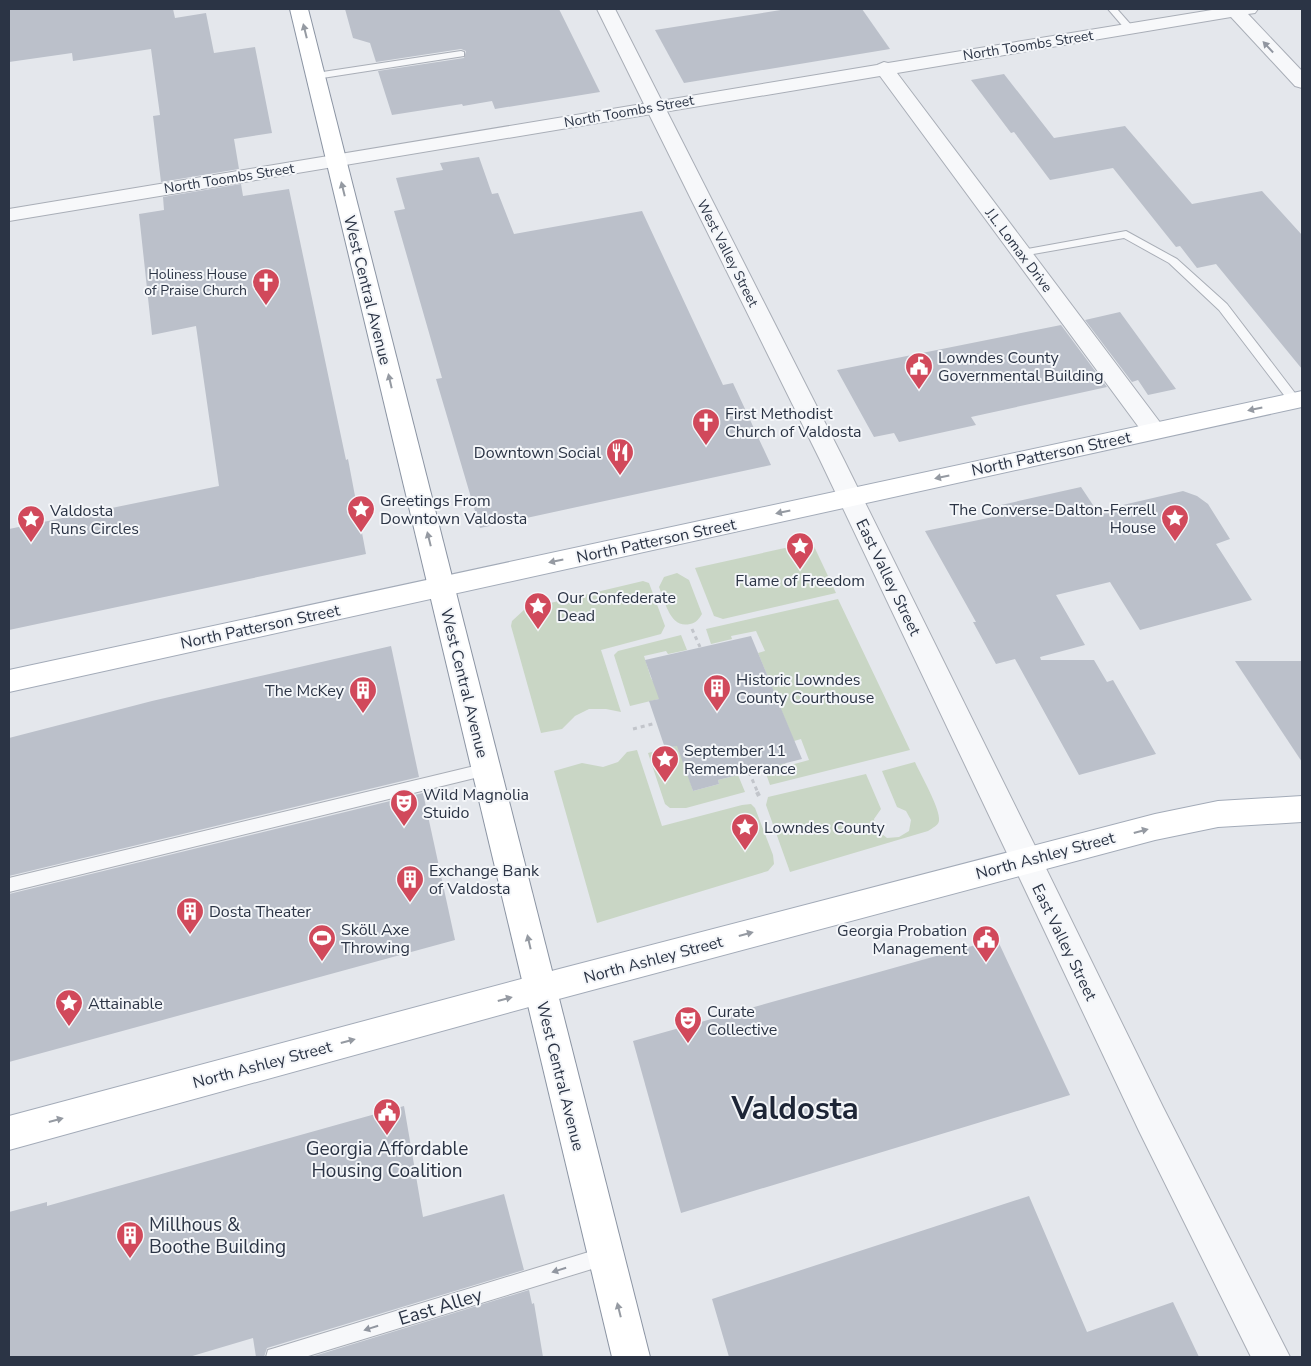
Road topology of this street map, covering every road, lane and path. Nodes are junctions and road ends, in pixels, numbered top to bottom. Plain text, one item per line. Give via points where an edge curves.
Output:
1 (299, 9) edge
2 (606, 9) edge
3 (1112, 9) edge
4 (1239, 10) edge
5 (1129, 28) junction
6 (461, 54) dead end
7 (884, 68) junction
8 (316, 76) junction
9 (1302, 82) edge
10 (654, 107) junction
11 (336, 160) junction
12 (9, 215) edge
13 (1022, 253) junction
14 (1298, 399) edge
15 (1154, 431) junction
16 (850, 497) junction
17 (440, 586) junction
18 (692, 629) dead end
19 (700, 647) dead end
20 (9, 681) edge
21 (656, 723) dead end
22 (633, 729) dead end
23 (487, 770) junction
24 (750, 772) dead end
25 (759, 796) dead end
26 (1302, 809) edge
27 (1026, 860) junction
28 (9, 885) edge
29 (540, 989) junction
30 (9, 1133) edge
31 (606, 1256) junction
32 (275, 1357) edge
33 (631, 1357) edge
34 (1271, 1357) edge

8 -> 1 main road, West Central Avenue
2 - 10 street, West Valley Street
3 - 5 lane
4 - 5 street, North Toombs Street
9 -> 4 street
5 - 7 street, North Toombs Street
6 - 8 lane
7 - 10 street, North Toombs Street
7 - 13 street, J.L. Lomax Drive
8 - 11 main road, West Central Avenue
10 - 11 street, North Toombs Street
10 - 16 street, West Valley Street
11 - 12 street, North Toombs Street
17 -> 11 main road, West Central Avenue
13 - 14 lane via 1126,234 1173,262 1223,307
13 - 15 street, J.L. Lomax Drive
14 -> 15 main road, North Patterson Street
15 -> 16 main road, North Patterson Street
16 -> 17 main road, North Patterson Street
16 - 27 street, East Valley Street
17 - 20 main road, North Patterson Street
17 - 23 main road, West Central Avenue
18 - 19 path
21 - 22 path
23 - 28 lane
29 -> 23 main road, West Central Avenue
24 - 25 path
27 -> 26 main road, North Ashley Street via 1218,814
29 -> 27 main road, North Ashley Street
27 - 34 street, East Valley Street via 1148,1114
30 -> 29 main road, North Ashley Street
29 - 31 main road, West Central Avenue
31 -> 32 lane, East Alley
33 -> 31 main road, West Central Avenue

